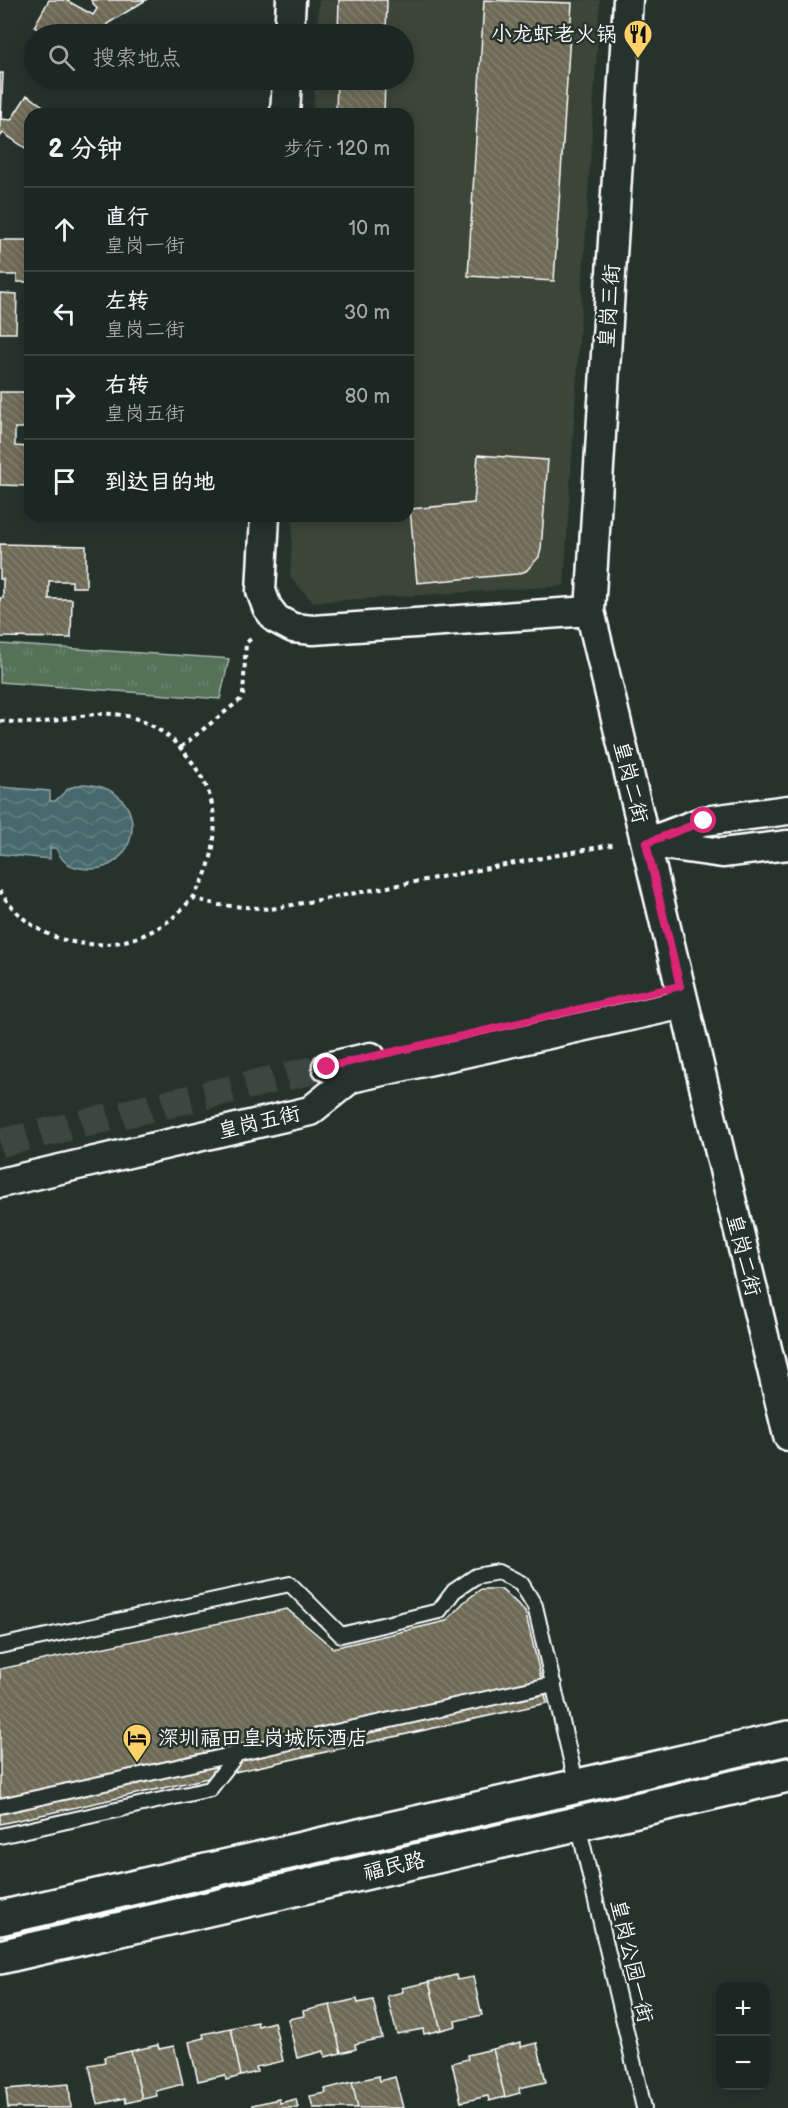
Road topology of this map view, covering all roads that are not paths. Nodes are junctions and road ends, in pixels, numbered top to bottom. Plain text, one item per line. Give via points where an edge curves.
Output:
1 (291, 0) edge
2 (628, 0) edge
3 (290, 24) edge
4 (286, 90) edge
5 (285, 108) edge
6 (265, 522) edge
7 (590, 611) junction
8 (788, 810) edge
9 (645, 841) junction
10 (788, 845) edge
11 (682, 995) junction
12 (327, 1067) tunnel mouth
13 (0, 1183) edge
14 (788, 1436) edge
15 (0, 1646) edge
16 (554, 1684) junction
17 (788, 1738) edge
18 (238, 1753) junction
19 (788, 1775) edge
20 (577, 1786) junction
21 (0, 1806) edge
22 (578, 1824) junction
23 (0, 1836) edge
24 (0, 1918) edge
25 (0, 1957) edge
26 (644, 2108) edge

1 - 3 street
2 - 7 street, 皇岗三街
4 - 5 street
6 - 7 street via 261,591 276,619 293,628 313,630
7 - 9 street, 皇岗二街
8 - 9 street via 704,821
9 - 10 street via 722,854
9 - 11 street, 皇岗二街
11 - 12 street
11 - 13 street, 皇岗五街 via 351,1078 310,1111
11 - 14 street, 皇岗二街
15 - 16 lane via 290,1584 341,1635 439,1611 453,1591 476,1575 499,1572 521,1583 535,1606
16 - 18 lane
16 - 20 lane
17 - 20 main road, 福民路
18 - 21 lane
18 - 23 lane via 210,1789
19 - 22 main road, 福民路
20 - 24 main road, 福民路
22 - 25 main road, 福民路
22 - 26 lane, 皇岗公园一街

